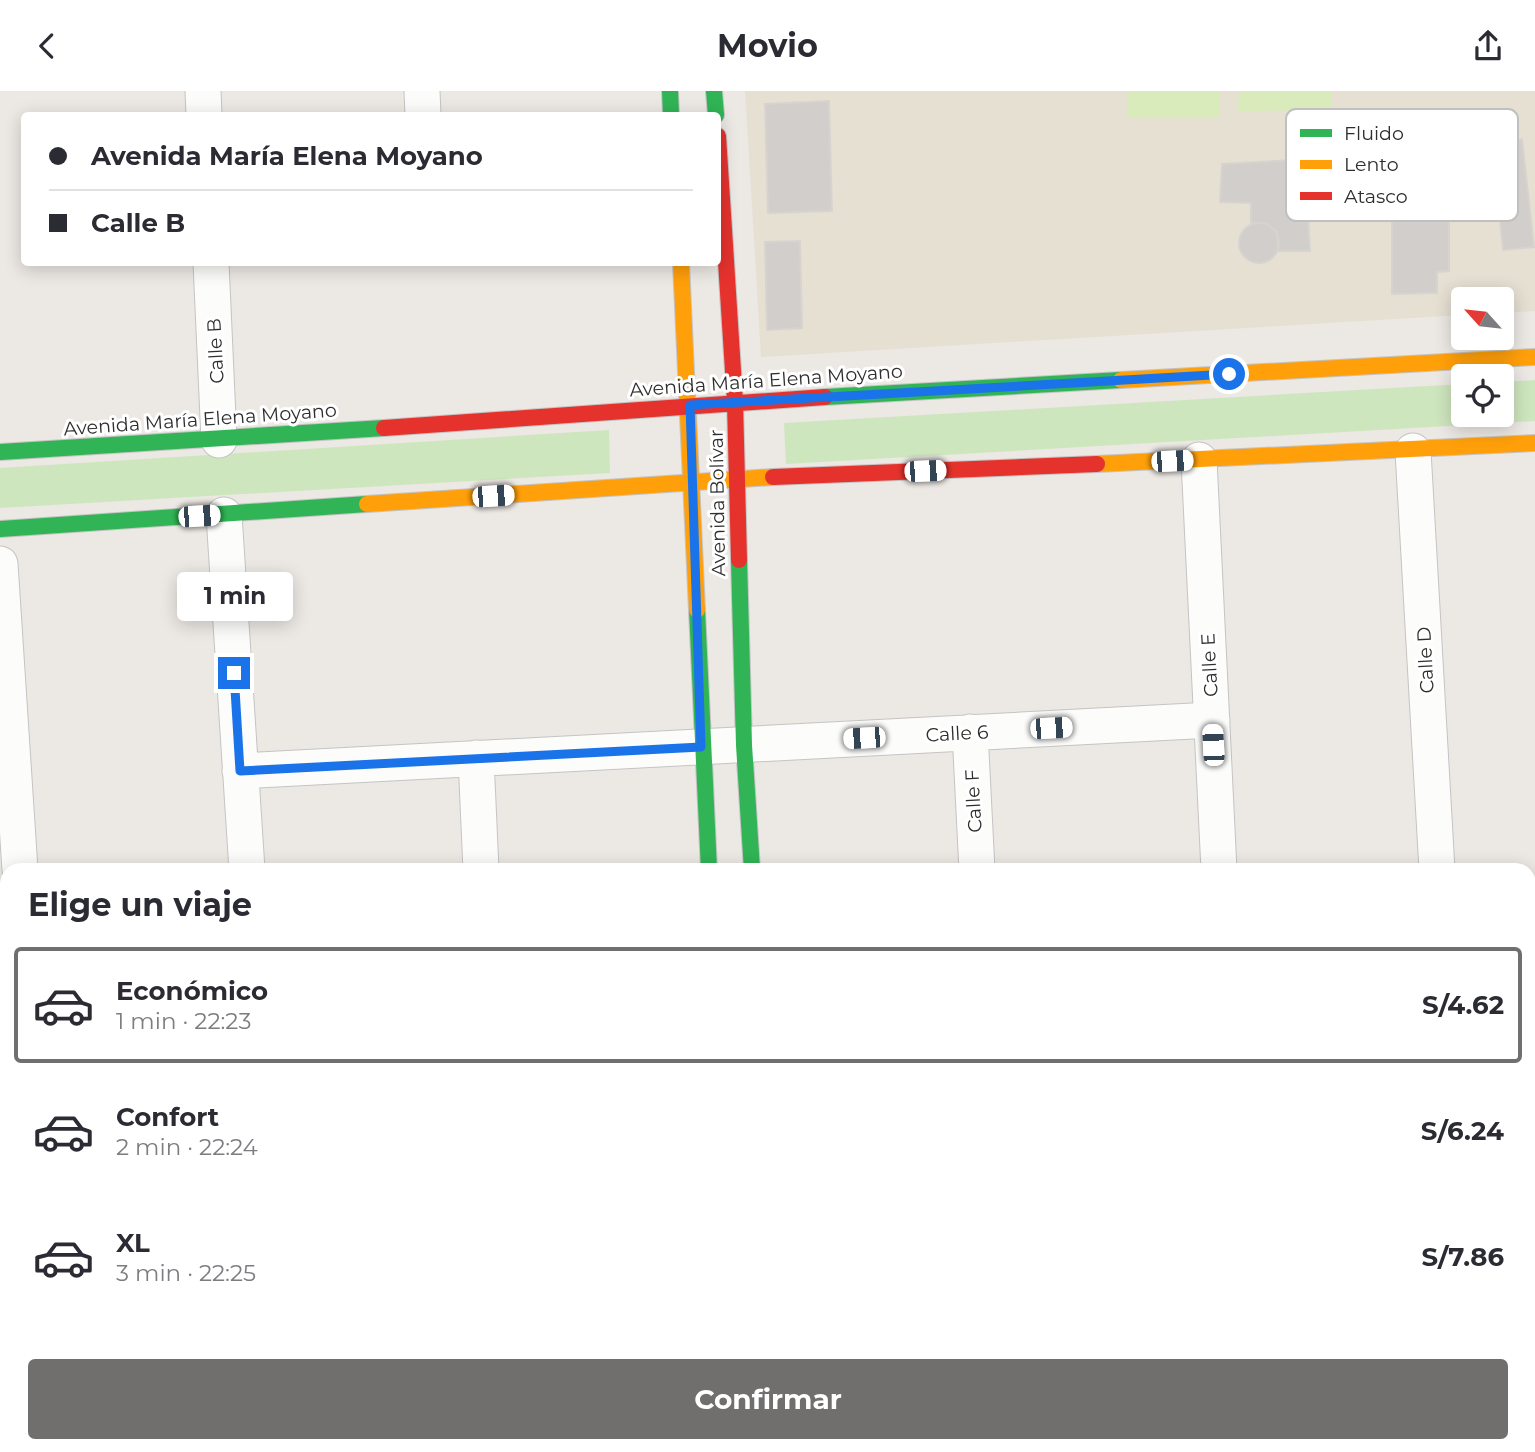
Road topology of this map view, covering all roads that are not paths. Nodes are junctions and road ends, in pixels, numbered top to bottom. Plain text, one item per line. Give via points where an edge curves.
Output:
1 (203, 91) edge
2 (422, 91) edge
3 (670, 91) edge
4 (714, 91) edge
5 (204, 112) edge
6 (423, 112) edge
7 (671, 112) edge
8 (716, 112) edge
9 (721, 184) edge
10 (211, 266) edge
11 (681, 266) edge
12 (1535, 357) edge
13 (735, 402) junction
14 (690, 405) junction
15 (219, 440) junction
16 (1535, 443) edge
17 (1413, 451) junction
18 (0, 452) edge
19 (1199, 460) junction
20 (737, 478) junction
21 (692, 481) junction
22 (224, 515) junction
23 (0, 529) edge
24 (0, 564) edge
25 (1212, 720) junction
26 (970, 732) junction
27 (744, 745) junction
28 (701, 747) junction
29 (476, 758) junction
30 (240, 771) junction
31 (20, 863) edge
32 (247, 863) edge
33 (481, 863) edge
34 (709, 863) edge
35 (751, 863) edge
36 (976, 863) edge
37 (1219, 863) edge
38 (1437, 863) edge

1 - 5 street
2 - 6 street
3 - 7 street
4 - 8 street
9 - 13 street, Avenida Bolívar
10 - 15 street, Calle B
11 - 14 street, Avenida Bolívar
12 - 13 street, Avenida María Elena Moyano
13 - 14 street, Avenida María Elena Moyano
13 - 20 street, Avenida Bolívar
14 - 15 street, Avenida María Elena Moyano
14 - 21 street, Avenida Bolívar
15 - 18 street, Avenida María Elena Moyano
16 - 17 street
17 - 19 street
17 - 38 street, Calle D
19 - 20 street
19 - 25 street, Calle E
20 - 21 street
20 - 27 street, Avenida Bolívar
21 - 22 street
21 - 28 street, Avenida Bolívar
22 - 23 street
22 - 30 street
24 - 31 street
25 - 26 street, Calle 6
25 - 37 street, Calle E
26 - 27 street, Calle 6
26 - 36 street, Calle F
27 - 28 street, Calle 6
27 - 35 street, Avenida Bolívar
28 - 29 street, Calle 6
28 - 34 street, Avenida Bolívar
29 - 30 street, Calle 6
29 - 33 street
30 - 32 street

